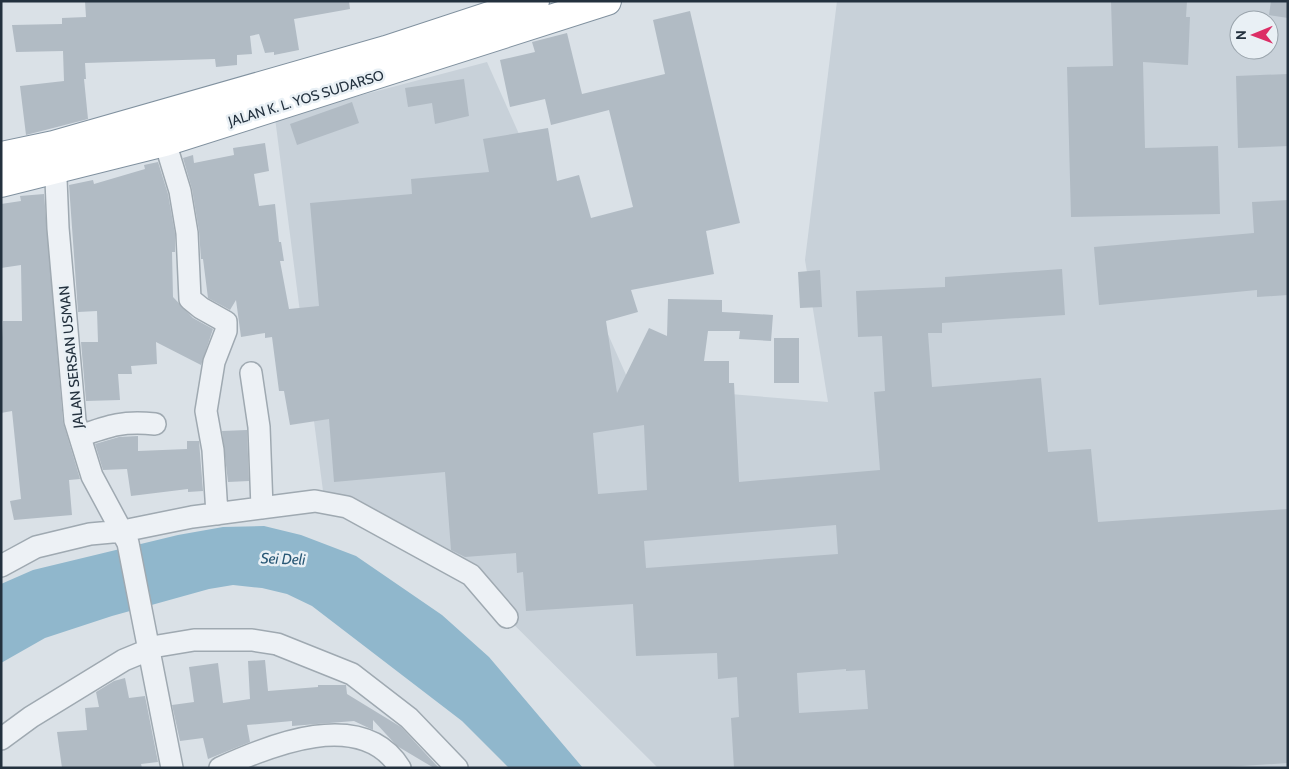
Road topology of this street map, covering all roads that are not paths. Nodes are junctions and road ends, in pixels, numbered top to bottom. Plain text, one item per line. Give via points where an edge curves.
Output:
1 (535, 1) edge
2 (607, 1) edge
3 (165, 142) junction
4 (1, 156) edge
5 (56, 158) junction
6 (1, 183) edge
7 (251, 373) dead end
8 (155, 424) dead end
9 (80, 436) junction
10 (262, 508) junction
11 (216, 514) junction
12 (126, 537) junction
13 (1, 566) edge
14 (508, 617) dead end
15 (148, 650) junction
16 (1, 739) edge
17 (172, 768) edge
18 (220, 768) edge
19 (400, 768) edge
20 (457, 768) edge

1 - 5 highway, JALAN K. L. YOS SUDARSO
2 - 3 highway, JALAN K. L. YOS SUDARSO
3 - 5 highway, JALAN K. L. YOS SUDARSO
3 - 11 street via 180,191 187,234 190,299 226,322 226,331 214,362 206,411 213,450
4 - 5 highway, JALAN K. L. YOS SUDARSO
5 - 6 highway, JALAN K. L. YOS SUDARSO
5 - 9 street, JALAN SERSAN USMAN via 58,228
7 - 10 street via 259,427
8 - 9 street via 118,423
9 - 12 street, JALAN SERSAN USMAN via 92,476
10 - 11 street
10 - 14 street via 315,501 347,506 471,575
11 - 12 street via 154,523
12 - 13 street via 90,534 36,547
12 - 15 street, JALAN SERSAN USMAN
15 - 16 street via 124,660 30,717
15 - 17 street, JALAN SERSAN USMAN
15 - 20 street via 175,642 252,640 306,654 352,674 409,718
18 - 19 street via 287,742 345,734 372,743

